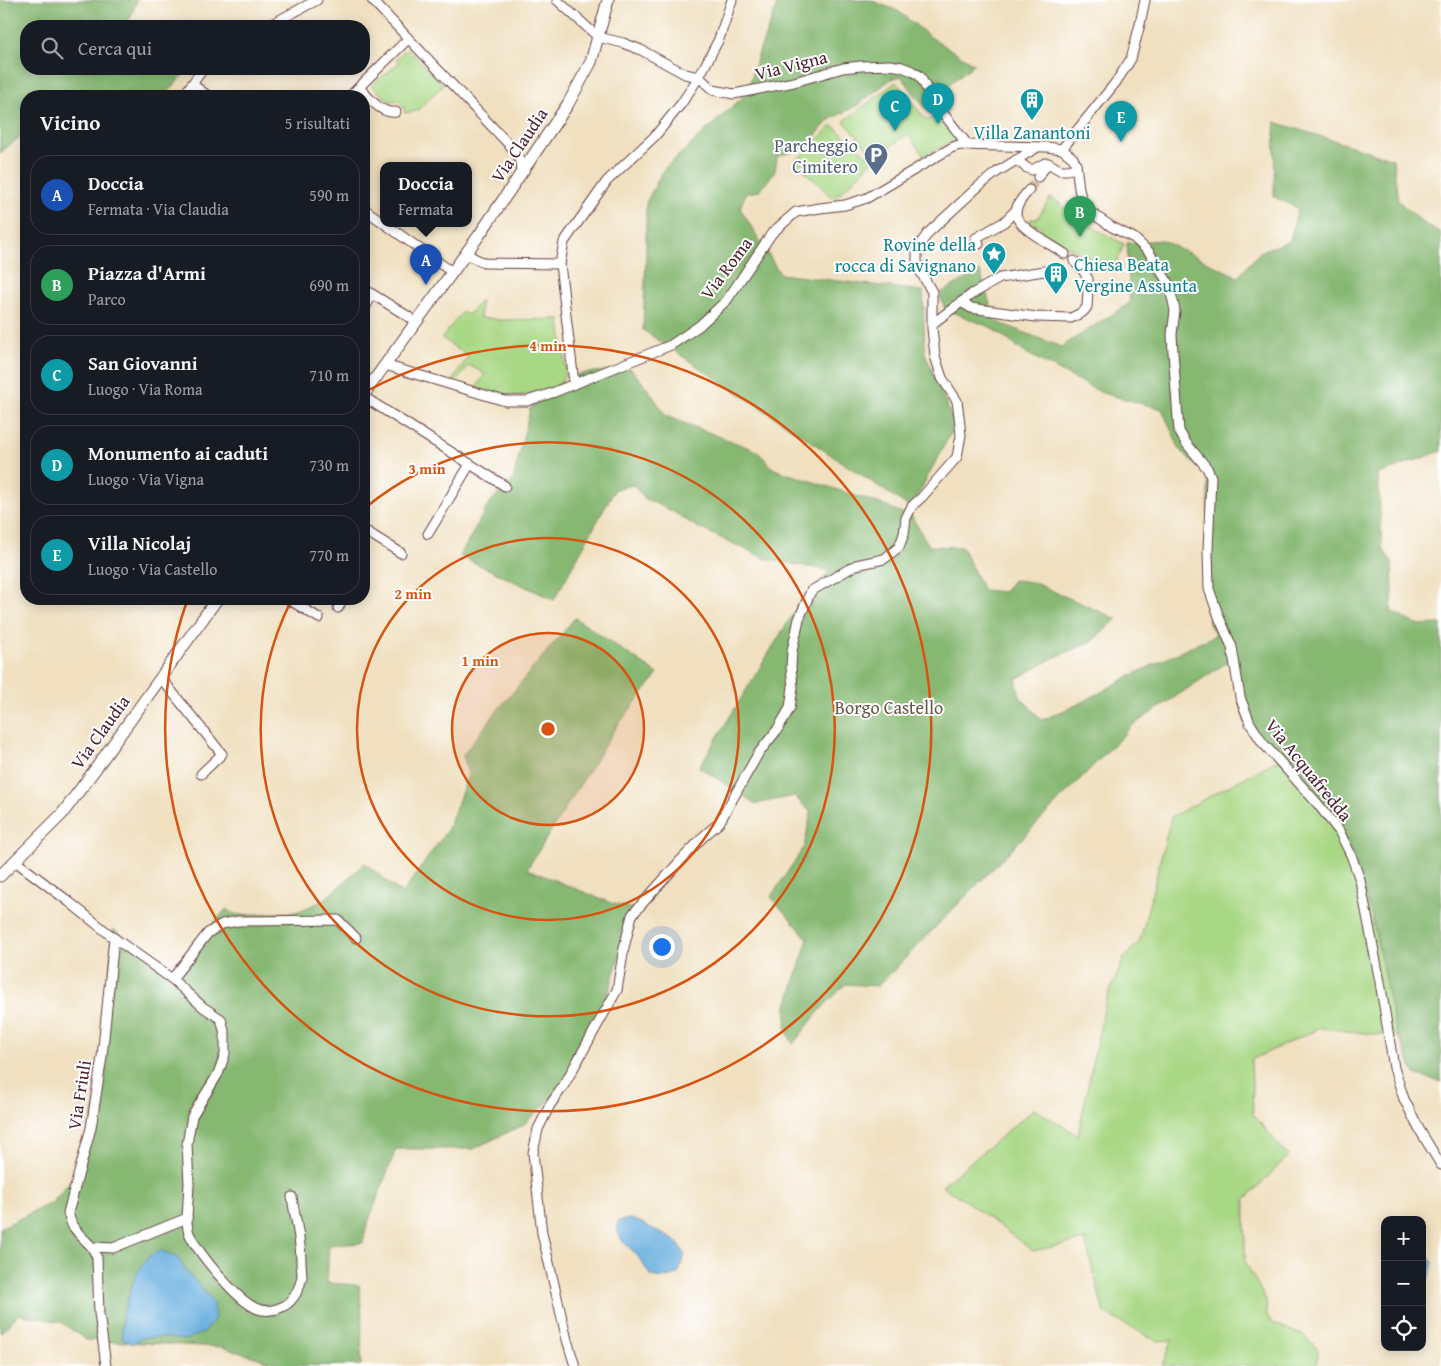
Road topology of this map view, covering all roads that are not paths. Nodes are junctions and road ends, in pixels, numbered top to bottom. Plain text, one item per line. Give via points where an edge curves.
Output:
1 (317, 0) edge
2 (372, 0) edge
3 (557, 0) edge
4 (608, 0) edge
5 (732, 0) edge
6 (1145, 0) edge
7 (279, 20) edge
8 (598, 37) junction
9 (408, 39) junction
10 (198, 75) edge
11 (699, 77) junction
12 (192, 84) junction
13 (360, 87) junction
14 (188, 90) edge
15 (200, 90) edge
16 (357, 90) edge
17 (363, 90) edge
18 (370, 97) edge
19 (396, 112) dead end
20 (967, 144) junction
21 (1037, 148) junction
22 (1062, 149) junction
23 (517, 153) junction
24 (534, 155) junction
25 (1016, 160) junction
26 (1048, 163) junction
27 (1076, 168) junction
28 (521, 174) junction
29 (1038, 177) tunnel mouth
30 (1029, 190) tunnel mouth
31 (1015, 211) junction
32 (390, 227) edge
33 (980, 244) dead end
34 (466, 254) junction
35 (1065, 254) dead end
36 (1074, 261) dead end
37 (560, 264) junction
38 (452, 272) junction
39 (1054, 273) dead end
40 (370, 294) edge
41 (961, 302) junction
42 (409, 317) dead end
43 (932, 324) junction
44 (385, 365) junction
45 (574, 383) junction
46 (370, 387) edge
47 (370, 400) edge
48 (470, 464) junction
49 (505, 486) dead end
50 (370, 534) edge
51 (428, 534) dead end
52 (401, 553) dead end
53 (213, 605) edge
54 (298, 605) edge
55 (340, 605) edge
56 (338, 608) dead end
57 (319, 618) dead end
58 (161, 678) junction
59 (201, 774) dead end
60 (14, 862) junction
61 (0, 876) edge
62 (114, 938) junction
63 (356, 938) dead end
64 (172, 978) junction
65 (1441, 1165) edge
66 (292, 1197) dead end
67 (187, 1218) junction
68 (92, 1247) junction
69 (106, 1366) edge
70 (576, 1366) edge

1 - 7 street
2 - 9 street
3 - 8 street
4 - 8 main road, Via Claudia
5 - 11 street via 719,39
6 - 22 street via 1131,59
8 - 11 street, Via Vigna via 641,50 685,74
8 - 24 main road, Via Claudia via 590,62 568,104
9 - 13 street
9 - 23 street
10 - 12 street
11 - 20 street, Via Vigna via 713,90 734,94 843,68 890,65 907,69 920,76 932,99
11 - 37 street via 655,136 607,181 564,242
12 - 14 street
12 - 15 street
13 - 16 street
13 - 17 street
18 - 19 street via 380,107
20 - 21 street, Via Roma
20 - 45 street, Via Roma via 950,148 867,198 845,205 796,212 772,233 727,300 699,326 671,345
21 - 22 street, Via Roma
21 - 25 street
22 - 27 street via 1073,158
23 - 24 street
23 - 28 street
24 - 28 main road, Via Claudia
25 - 26 street via 1032,170
25 - 43 street via 979,186 920,244 917,260 932,292
26 - 27 street via 1060,170
26 - 29 street
27 - 65 street, Via Acquafredda via 1084,205 1097,218 1143,245 1171,291 1179,431 1211,477 1209,589 1232,647 1240,697 1250,724 1262,742 1340,831 1351,855 1360,880 1394,1068 1404,1099
28 - 34 main road, Via Claudia
30 - 31 street
31 - 33 street via 1004,222 976,238
31 - 35 street via 1020,224
32 - 38 street
34 - 37 street via 484,263
34 - 38 main road, Via Claudia
36 - 41 street via 1088,279 1088,290 1086,307 1071,318 997,312 971,308
37 - 45 street
38 - 44 main road, Via Claudia
39 - 41 street via 1044,271 1000,278
40 - 42 street
41 - 43 street
43 - 70 street via 935,356 960,416 957,457 912,506 899,548 884,559 856,565 811,591 798,619 792,652 790,667 794,687 790,708 758,754 719,823 632,915 617,990 538,1129 533,1154 542,1233
44 - 45 street, Via Roma via 505,401 527,401
44 - 46 main road, Via Claudia
47 - 48 street
48 - 49 street
48 - 51 street
50 - 52 street
53 - 58 main road, Via Claudia
54 - 57 street
55 - 56 street
58 - 59 street via 222,754
58 - 60 main road, Via Claudia via 62,814
60 - 61 main road, Via Claudia
60 - 62 street
62 - 64 street
62 - 68 street, Via Friuli via 92,1128 68,1213 72,1225
63 - 64 street via 338,920 222,924 208,933
64 - 67 street via 221,1019 225,1034 225,1054 218,1074 192,1116 187,1144
66 - 67 street via 302,1277 288,1304 267,1311 257,1309 243,1299 207,1261 188,1231
67 - 68 street via 113,1248
68 - 69 street via 96,1258

